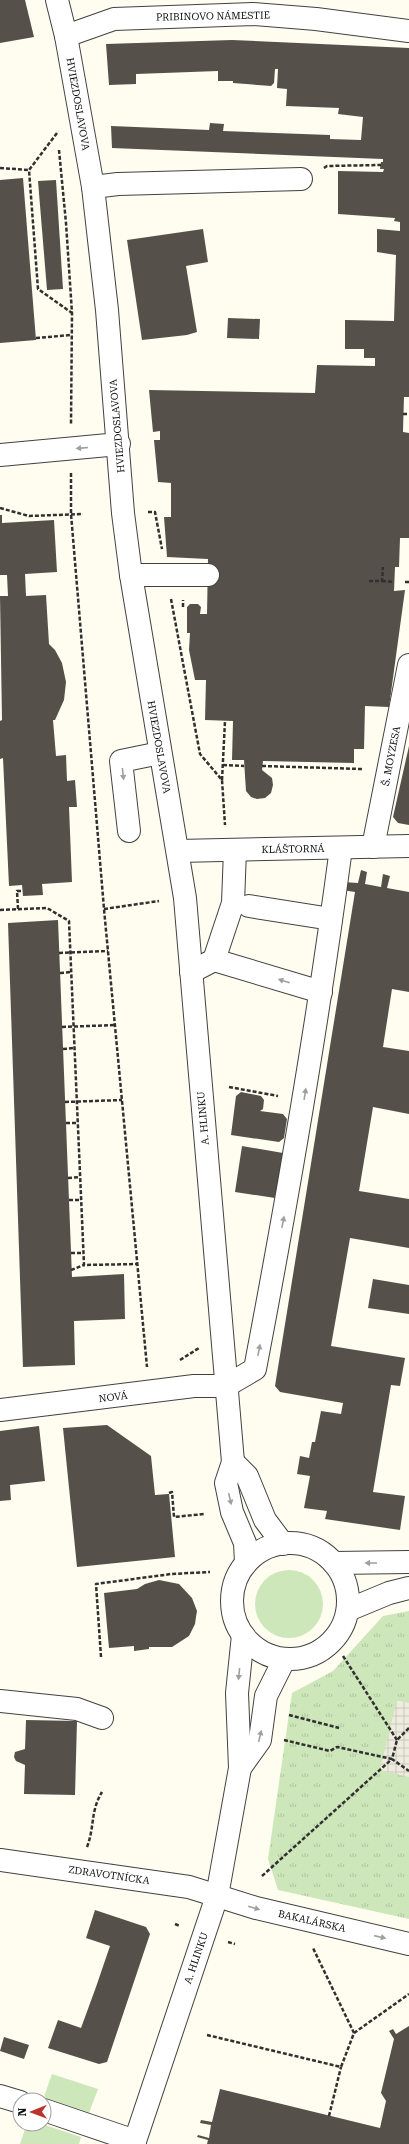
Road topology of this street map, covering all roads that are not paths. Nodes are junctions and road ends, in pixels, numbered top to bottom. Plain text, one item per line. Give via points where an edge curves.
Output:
1 (57, 0) edge
2 (409, 31) edge
3 (66, 36) junction
4 (301, 179) road end
5 (93, 187) junction
6 (119, 444) junction
7 (0, 455) edge
8 (131, 575) junction
9 (208, 575) dead end
10 (409, 665) edge
11 (160, 753) junction
12 (129, 831) dead end
13 (409, 846) edge
14 (373, 847) junction
15 (340, 848) junction
16 (230, 850) junction
17 (178, 851) junction
18 (249, 906) dead end
19 (331, 919) junction
20 (214, 960) junction
21 (191, 972) junction
22 (321, 992) junction
23 (226, 1386) junction
24 (0, 1410) edge
25 (233, 1462) junction
26 (283, 1544) junction
27 (409, 1562) edge
28 (246, 1563) junction
29 (334, 1563) junction
30 (409, 1588) edge
31 (348, 1610) junction
32 (243, 1636) junction
33 (284, 1660) junction
34 (0, 1702) edge
35 (102, 1718) dead end
36 (240, 1768) junction
37 (0, 1860) edge
38 (217, 1896) junction
39 (409, 1944) edge
40 (0, 2096) edge
41 (12, 2100) edge
42 (52, 2113) edge
43 (134, 2142) edge

1 - 3 street, HVIEZDOSLAVOVA
2 - 3 street, PRIBINOVO NÁMESTIE via 253,14 114,19
3 - 5 street, HVIEZDOSLAVOVA
4 - 5 street via 118,184
5 - 6 street, HVIEZDOSLAVOVA
6 -> 7 street
6 - 8 street, HVIEZDOSLAVOVA via 123,513
8 - 9 street
8 - 11 street, HVIEZDOSLAVOVA
10 - 14 street, Š. MOYZESA
11 -> 12 street via 122,761
11 - 17 street, HVIEZDOSLAVOVA
13 - 14 street, KLÁŠTORNÁ
14 - 15 street, KLÁŠTORNÁ
15 - 16 street, KLÁŠTORNÁ
15 - 19 street
16 - 17 street, KLÁŠTORNÁ
16 - 20 street via 233,903
17 - 21 street, A. HLINKU
18 - 19 street
19 - 22 street
20 - 21 street
22 -> 20 street
21 - 23 street, A. HLINKU
23 -> 22 street via 255,1368 286,1208
23 - 24 street, NOVÁ via 194,1386
23 - 25 street, A. HLINKU
25 - 26 street via 247,1476 265,1520
25 -> 28 street, A. HLINKU via 226,1483 232,1512 245,1543
26 - 28 street via 265,1549
26 - 29 street via 308,1546
27 -> 29 street
28 - 32 street via 238,1576 232,1599 233,1614
29 - 31 street via 346,1585
30 - 31 street via 389,1593
31 - 33 street via 339,1634 326,1648 303,1659
32 - 33 street via 260,1652
32 -> 36 street, A. HLINKU via 237,1693
36 -> 33 street, A. HLINKU via 260,1740 266,1696
34 - 35 street via 77,1709
36 - 38 street, A. HLINKU
37 - 38 street, ZDRAVOTNÍCKA via 189,1887
38 -> 39 street, BAKALÁRSKA via 256,1908
38 - 43 street, A. HLINKU
40 - 41 street
42 - 43 street

